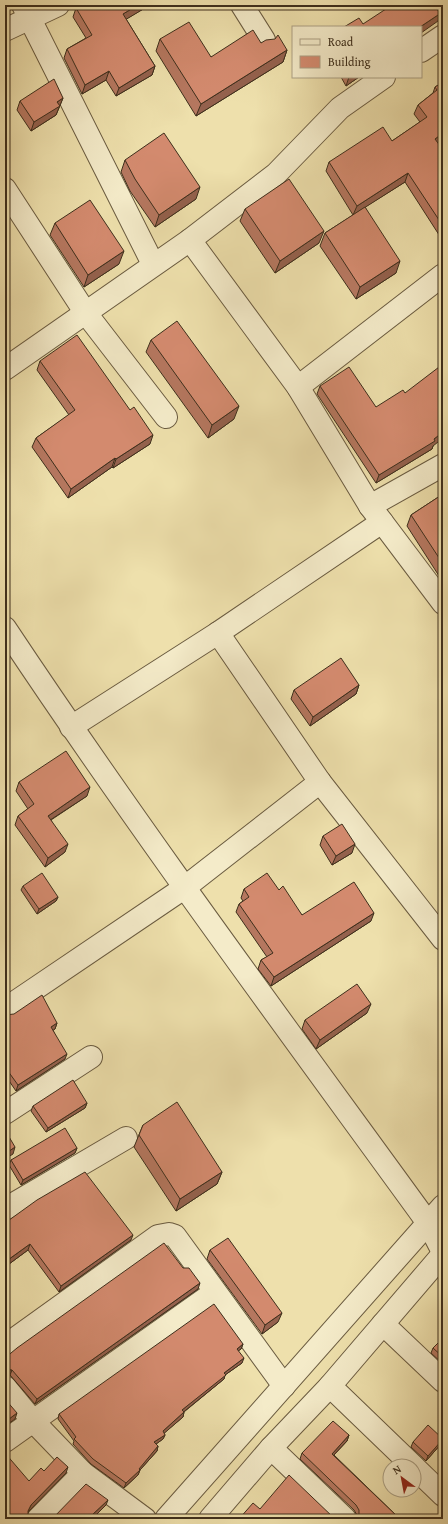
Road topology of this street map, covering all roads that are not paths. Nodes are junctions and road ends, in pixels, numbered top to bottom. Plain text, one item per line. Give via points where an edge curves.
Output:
1 (58, 5) edge
2 (242, 5) edge
3 (440, 5) edge
4 (443, 10) edge
5 (26, 11) edge
6 (5, 30) edge
7 (443, 36) edge
8 (264, 40) edge
9 (422, 50) edge
10 (383, 78) edge
11 (5, 189) edge
12 (190, 240) junction
13 (153, 264) junction
14 (443, 275) edge
15 (85, 312) junction
16 (5, 369) edge
17 (298, 387) junction
18 (166, 417) dead end
19 (443, 465) edge
20 (376, 514) junction
21 (443, 603) edge
22 (5, 628) edge
23 (218, 633) junction
24 (71, 727) junction
25 (320, 782) junction
26 (184, 888) junction
27 (443, 939) edge
28 (5, 1009) edge
29 (92, 1057) dead end
30 (5, 1113) edge
31 (126, 1138) dead end
32 (443, 1206) edge
33 (5, 1209) edge
34 (428, 1223) junction
35 (443, 1253) edge
36 (215, 1292) junction
37 (383, 1324) junction
38 (6, 1343) edge
39 (443, 1381) edge
40 (284, 1386) junction
41 (330, 1386) junction
42 (5, 1387) edge
43 (33, 1421) junction
44 (5, 1441) edge
45 (271, 1448) junction
46 (404, 1458) edge
47 (83, 1473) junction
48 (422, 1475) edge
49 (443, 1495) edge
50 (213, 1518) edge
51 (38, 1519) edge
52 (144, 1519) edge
53 (166, 1519) edge
54 (345, 1519) edge

1 - 5 street
2 - 8 street
3 - 4 street
5 - 6 street
5 - 13 street
7 - 9 street
10 - 12 street via 340,108 276,174
11 - 15 street
12 - 13 street
12 - 17 street
13 - 15 street
14 - 17 street
15 - 16 street
15 - 18 street
17 - 20 street
19 - 20 street
20 - 21 street
20 - 23 street
22 - 24 street
23 - 24 street
23 - 25 street
24 - 26 street
25 - 26 street
25 - 27 street
26 - 28 street
26 - 34 street
29 - 30 street
31 - 33 street
32 - 34 street
34 - 35 street
34 - 40 street
35 - 37 street
36 - 38 street via 175,1236 158,1236
36 - 40 street
36 - 43 street
37 - 39 street
37 - 41 street
40 - 53 street
41 - 45 street
41 - 46 street
42 - 43 street
43 - 44 street
43 - 47 street
45 - 50 street
45 - 54 street
47 - 51 street
47 - 52 street
48 - 49 street

